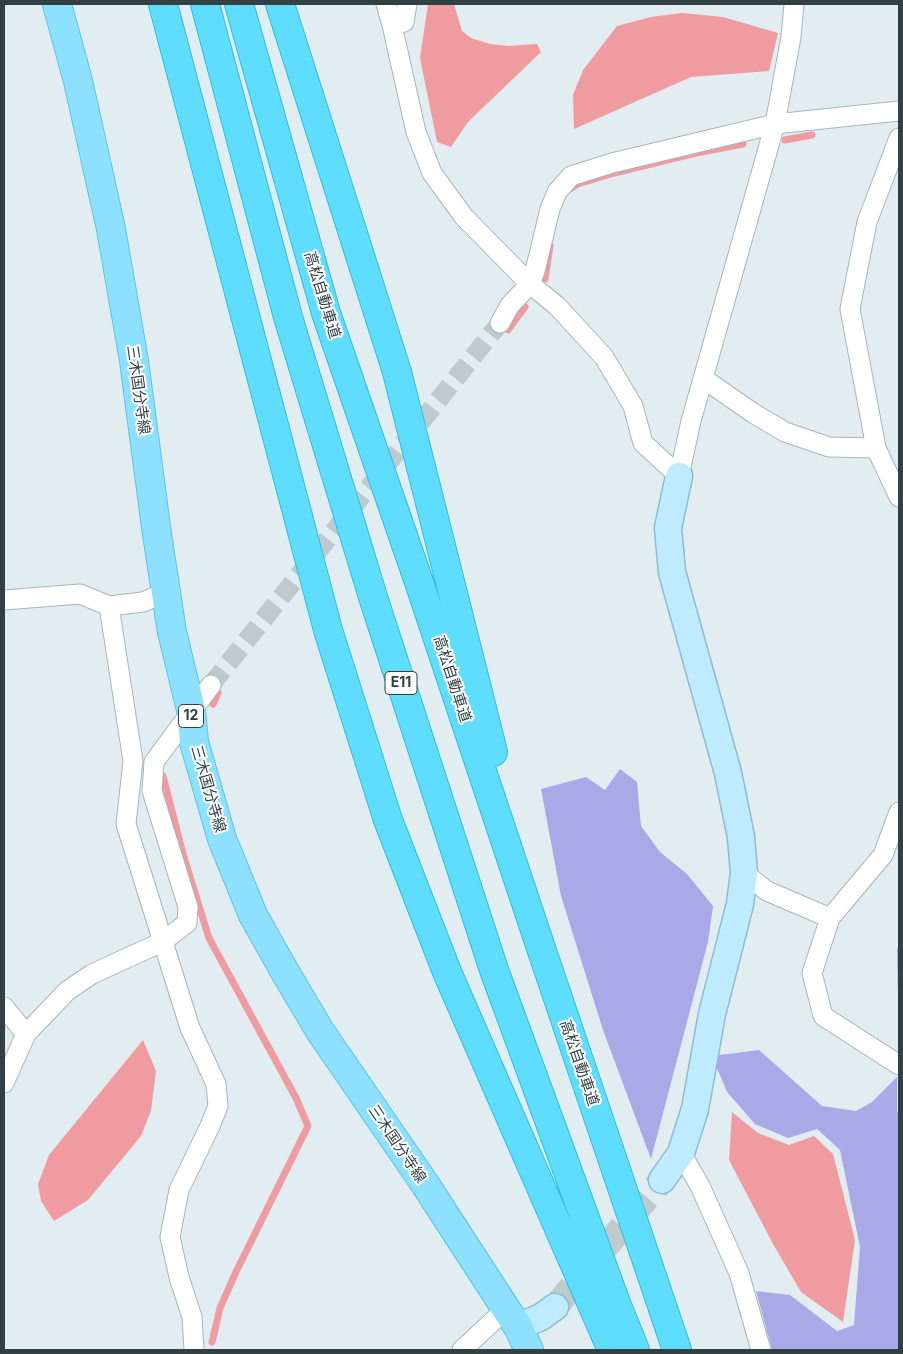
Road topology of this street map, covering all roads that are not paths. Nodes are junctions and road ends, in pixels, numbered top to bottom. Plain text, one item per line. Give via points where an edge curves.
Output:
1 (57, 4) edge
2 (163, 4) edge
3 (205, 4) edge
4 (239, 4) edge
5 (280, 4) edge
6 (386, 4) edge
7 (407, 4) edge
8 (794, 4) edge
9 (392, 25) junction
10 (899, 111) edge
11 (775, 124) junction
12 (899, 138) edge
13 (530, 284) junction
14 (500, 323) tunnel mouth
15 (704, 378) junction
16 (876, 448) junction
17 (679, 476) junction
18 (899, 497) edge
19 (166, 592) junction
20 (4, 600) edge
21 (109, 606) junction
22 (211, 684) tunnel mouth
23 (191, 710) junction
24 (899, 812) edge
25 (744, 873) junction
26 (830, 918) junction
27 (162, 942) junction
28 (542, 951) junction
29 (4, 1007) edge
30 (26, 1034) junction
31 (899, 1065) edge
32 (4, 1083) edge
33 (681, 1153) junction
34 (662, 1180) tunnel mouth
35 (555, 1307) tunnel mouth
36 (518, 1329) edge
37 (194, 1350) edge
38 (462, 1350) edge
39 (612, 1350) edge
40 (635, 1350) edge
41 (677, 1350) edge
42 (761, 1350) edge

1 - 19 main road, 三木国分寺線 / 12 via 111,229 134,361
2 - 39 highway via 328,630 388,820 447,972
3 - 40 highway, E11 via 288,316 373,597 494,970
4 - 28 highway, 高松自動車道 via 326,313
5 - 28 highway via 397,372
6 - 9 street
7 - 9 street via 404,22
8 - 11 street
9 - 13 street via 416,132 432,172 464,217
10 - 11 street
11 - 13 street via 571,176 557,192 550,209
11 - 15 street
12 - 16 street via 867,222 850,309
13 - 14 street via 510,305
13 - 17 street via 557,306 604,357 633,406 643,443
15 - 16 street via 785,432 829,446
15 - 17 street
16 - 18 street
17 - 25 street via 668,528 672,572 728,773 741,837
19 - 21 street via 143,602
19 - 23 main road, 三木国分寺線 / 12
20 - 21 street via 80,594
21 - 27 street via 133,760 126,824
22 - 23 street
23 - 27 street via 154,762 152,791 188,907 186,923
23 - 36 main road, 三木国分寺線 / 12 via 194,742 222,838 254,915 320,1031 425,1184
24 - 26 street via 884,855
25 - 26 street via 767,890
25 - 33 street via 740,904 712,1014 695,1109
26 - 31 street via 812,974 823,1016
27 - 30 street via 92,974 67,991
27 - 37 street via 190,1028 216,1084 218,1106 179,1190 170,1238 192,1317
28 - 41 highway, 高松自動車道
29 - 30 street
30 - 32 street
33 - 34 street
33 - 42 street via 700,1186 739,1273
35 - 36 street
36 - 38 street

